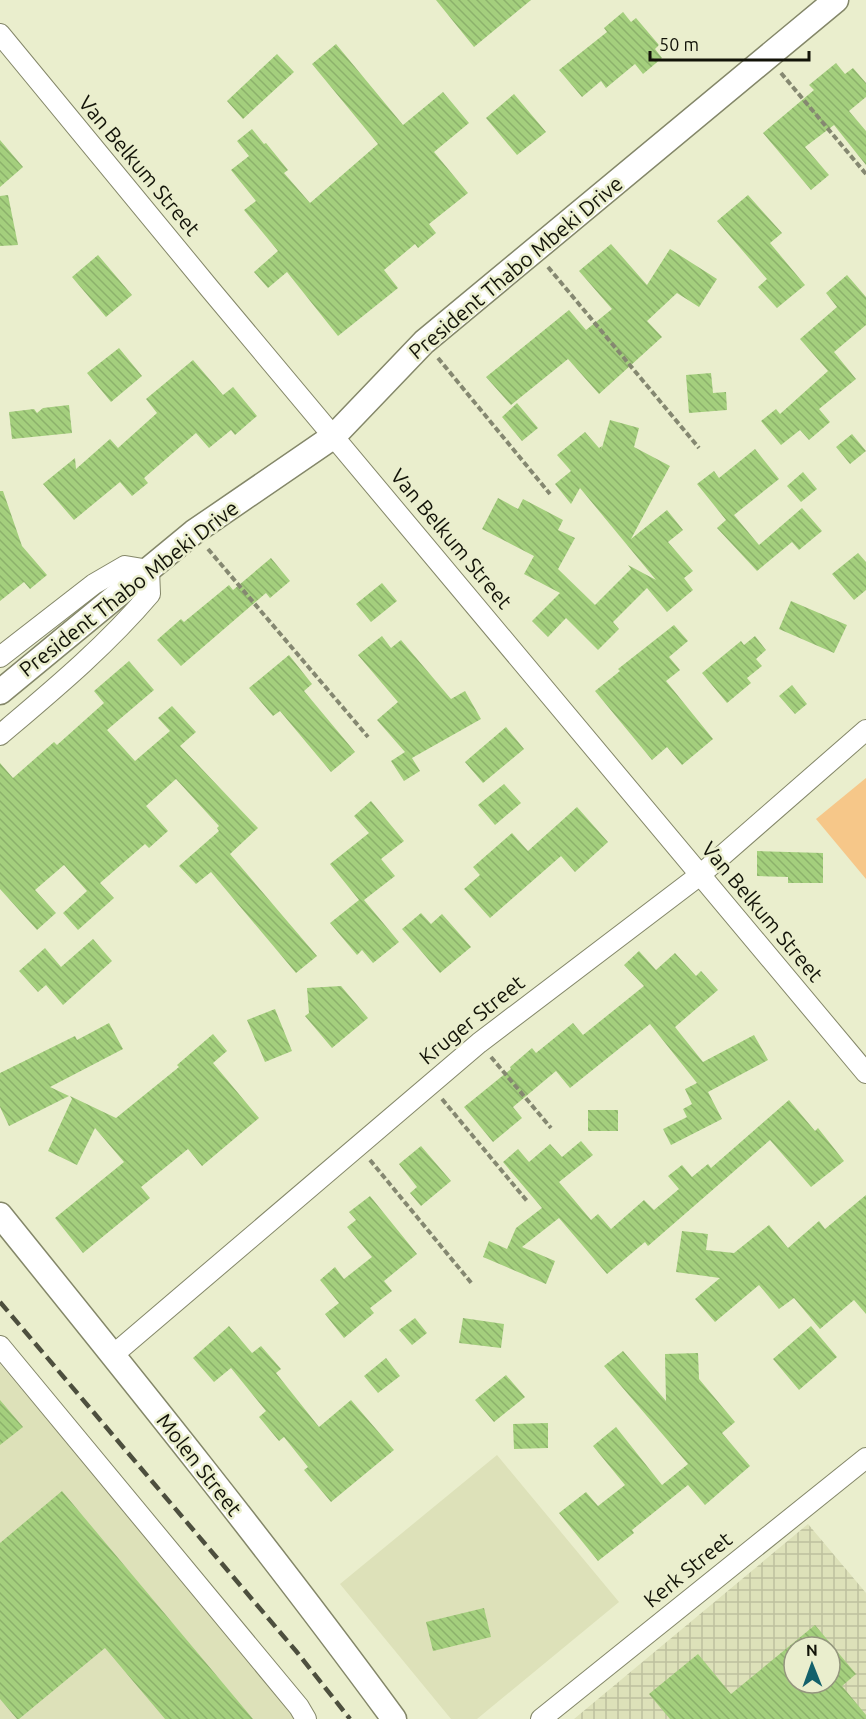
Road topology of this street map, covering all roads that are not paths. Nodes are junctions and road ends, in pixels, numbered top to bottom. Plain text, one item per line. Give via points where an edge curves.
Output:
1 (836, 0) edge
2 (0, 34) edge
3 (334, 436) junction
4 (149, 570) junction
5 (0, 657) edge
6 (0, 692) edge
7 (866, 730) edge
8 (0, 735) edge
9 (700, 875) junction
10 (866, 1073) edge
11 (0, 1215) edge
12 (0, 1346) edge
13 (113, 1355) junction
14 (866, 1458) edge
15 (306, 1719) edge
16 (394, 1719) edge
17 (541, 1719) edge

1 - 3 street, President Thabo Mbeki Drive via 424,342
2 - 3 street, Van Belkum Street
3 - 4 street, President Thabo Mbeki Drive via 194,532
3 - 9 street, Van Belkum Street
4 - 5 street via 125,566 94,584
4 - 6 street, President Thabo Mbeki Drive
4 - 8 street via 150,594 123,625
7 - 9 street, Kruger Street
9 - 10 street, Van Belkum Street
9 - 13 street, Kruger Street via 479,1043
11 - 13 street, Molen Street
12 - 15 street
13 - 16 street, Molen Street
14 - 17 street, Kerk Street

